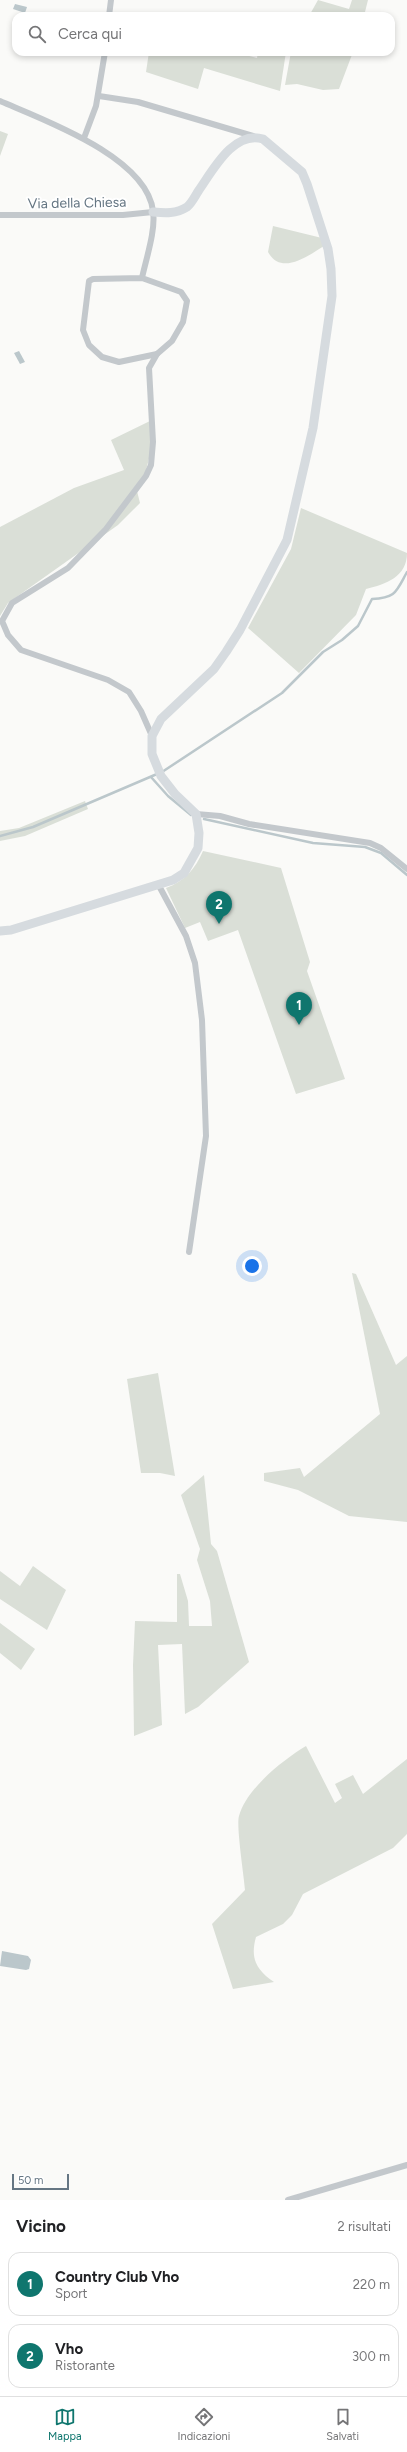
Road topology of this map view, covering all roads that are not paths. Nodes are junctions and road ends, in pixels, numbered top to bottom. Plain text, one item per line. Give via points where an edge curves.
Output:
1 (111, 0) edge
2 (110, 12) edge
3 (104, 56) edge
4 (99, 96) junction
5 (0, 101) edge
6 (257, 137) junction
7 (84, 138) junction
8 (154, 212) junction
9 (0, 215) edge
10 (142, 278) junction
11 (157, 354) junction
12 (152, 736) junction
13 (196, 814) junction
14 (407, 869) edge
15 (158, 884) junction
16 (0, 931) edge
17 (189, 1252) dead end
18 (407, 2165) edge
19 (288, 2200) edge

1 - 2 street
3 - 4 street
4 - 6 street via 138,102
4 - 7 street
5 - 7 street
6 - 8 street via 241,141 229,150 186,208 175,212
6 - 12 street via 263,139 302,172 328,249 332,296 313,428 287,540 272,572 240,630 214,669 161,719
7 - 8 street via 132,172 148,192
8 - 9 street, Via della Chiesa via 123,216
8 - 10 street
10 - 11 street via 181,292 187,301 183,322 172,341
10 - 11 street via 89,281 83,330 89,345 102,357 119,362
11 - 12 street via 148,368 153,442 151,465 146,476 106,529 68,568 12,603 2,621 8,635 21,650 108,680 129,692
12 - 13 street via 152,754 159,772 175,794
13 - 14 street via 370,843 381,848
13 - 15 street via 200,833 192,863 184,873
15 - 16 street via 94,906
15 - 17 street via 186,936 195,963 202,1020 206,1136
18 - 19 street

